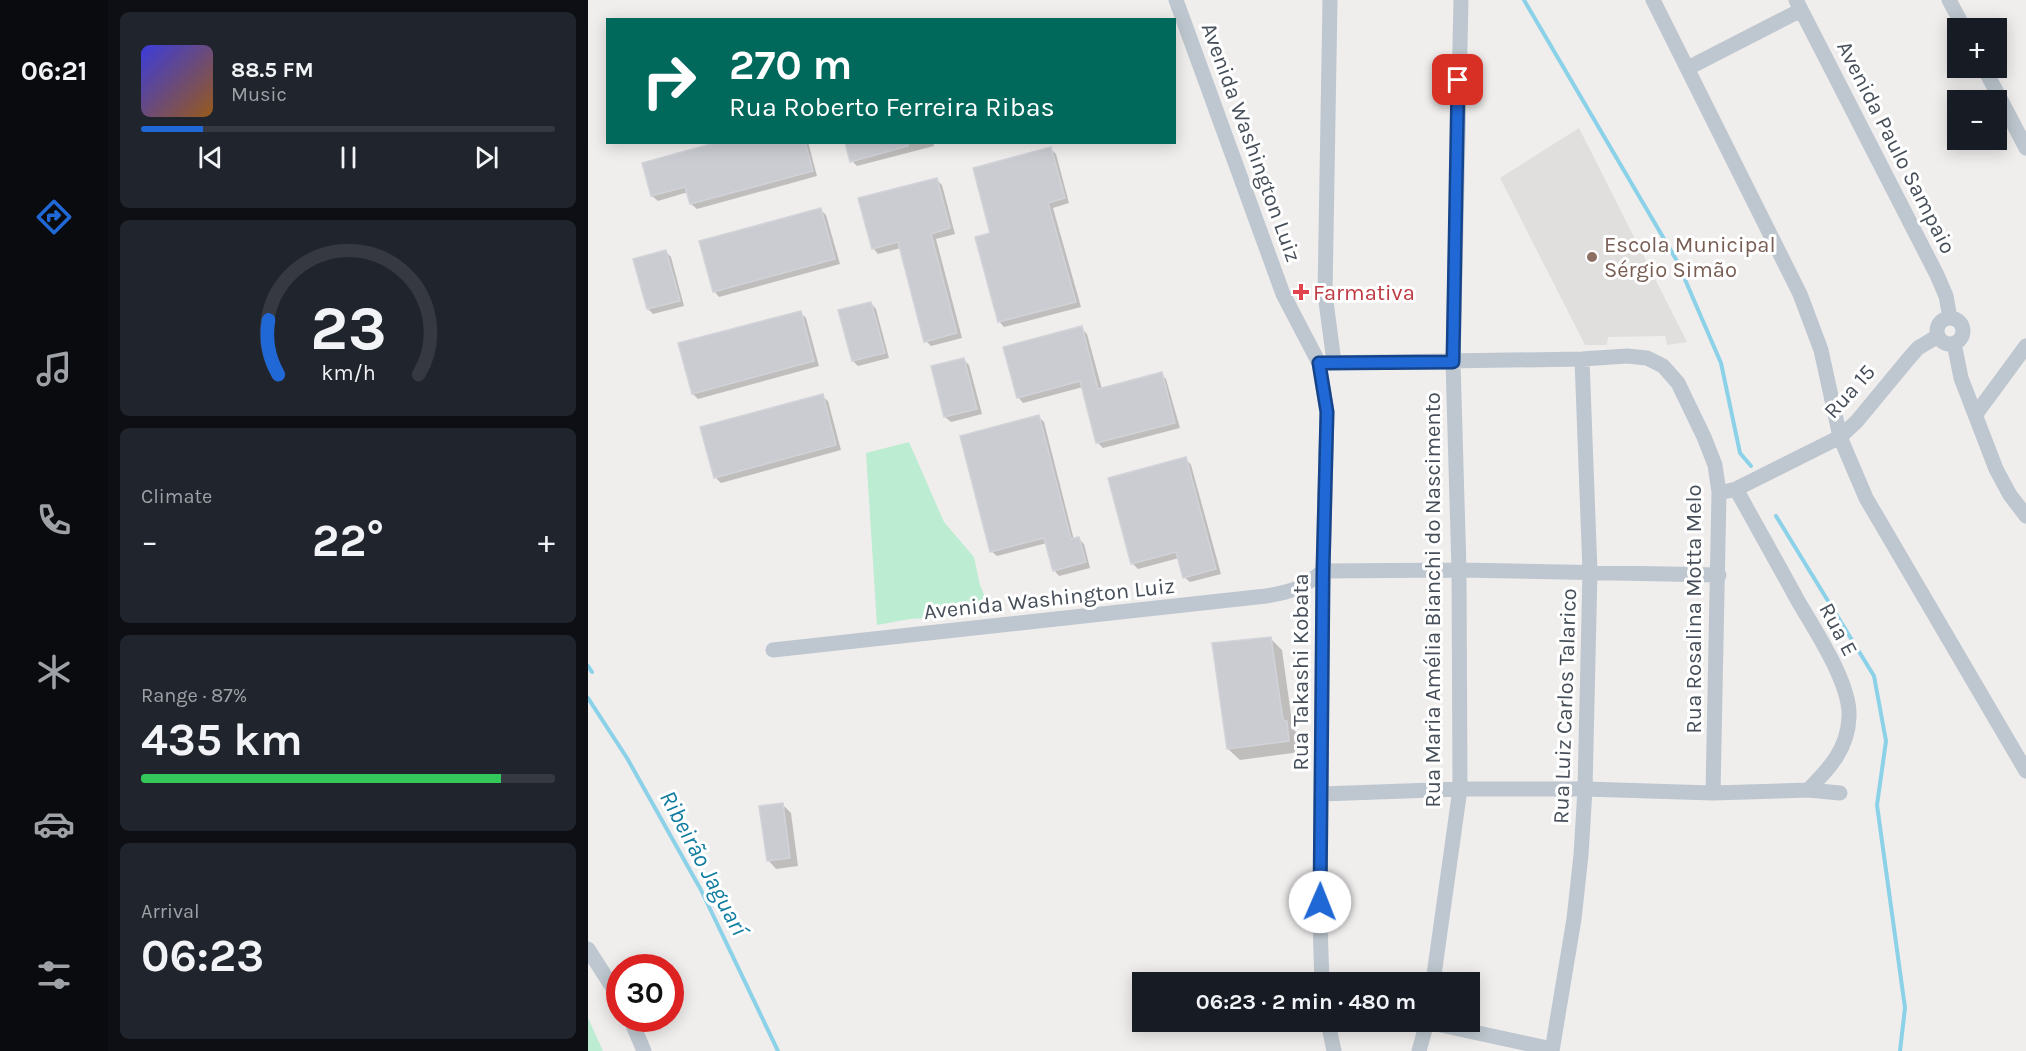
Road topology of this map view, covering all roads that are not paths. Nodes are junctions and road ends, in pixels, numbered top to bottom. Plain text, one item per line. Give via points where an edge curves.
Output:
1 (1176, 0) edge
2 (1330, 0) edge
3 (1461, 0) edge
4 (1653, 0) edge
5 (1949, 0) edge
6 (1798, 5) edge
7 (1959, 18) edge
8 (1688, 68) junction
9 (1989, 78) edge
10 (2026, 148) edge
11 (1950, 318) junction
12 (1938, 336) junction
13 (1954, 343) junction
14 (2026, 346) edge
15 (1582, 359) junction
16 (1453, 362) junction
17 (1327, 363) junction
18 (1976, 414) junction
19 (1840, 437) junction
20 (1736, 489) junction
21 (1719, 492) junction
22 (2026, 516) edge
23 (1459, 570) junction
24 (1323, 571) junction
25 (1590, 572) junction
26 (1719, 575) junction
27 (773, 650) dead end
28 (2026, 771) edge
29 (1460, 789) junction
30 (1585, 789) junction
31 (1808, 790) junction
32 (1713, 793) junction
33 (1322, 794) junction
34 (1840, 794) dead end
35 (588, 949) edge
36 (1322, 972) edge
37 (1434, 972) edge
38 (606, 977) edge
39 (636, 1032) edge
40 (1330, 1032) edge
41 (1424, 1032) edge
42 (1472, 1032) edge
43 (1552, 1050) edge
44 (644, 1051) edge
45 (1334, 1051) edge
46 (1419, 1051) edge

1 - 17 street, Avenida Washington Luiz via 1282,294
2 - 17 street, Rua Takashi Kobata
3 - 16 street, Rua Maria Amélia Bianchi do Nascimento
4 - 8 street
5 - 7 street
6 - 8 street
6 - 11 street, Avenida Paulo Sampaio via 1937,275
8 - 19 street via 1800,294 1821,350
9 - 10 street
11 - 12 street via 1941,322
11 - 13 street, Avenida Paulo Sampaio via 1959,322 1963,331
12 - 13 street via 1945,343
12 - 19 street, Rua 15 via 1918,348
13 - 18 street, Avenida Paulo Sampaio via 1961,378
14 - 18 street
15 - 16 street
15 - 21 street, Rua Rosalina Motta Melo via 1627,356 1647,358 1663,366 1678,383 1704,437 1715,465
15 - 25 street, Rua Luiz Carlos Talarico
16 - 17 street
16 - 23 street, Rua Maria Amélia Bianchi do Nascimento
17 - 24 street, Rua Takashi Kobata
18 - 22 street, Avenida Paulo Sampaio via 1996,469
19 - 20 street, Rua 15
19 - 28 street via 1866,498
20 - 21 street, Rua 15
20 - 31 street, Rua E via 1846,692 1850,716 1845,742 1832,766
21 - 26 street, Rua Rosalina Motta Melo
23 - 24 street
23 - 25 street
23 - 29 street, Rua Maria Amélia Bianchi do Nascimento
24 - 27 street, Avenida Washington Luiz via 1288,593
24 - 33 street, Rua Takashi Kobata
25 - 26 street
25 - 30 street, Rua Luiz Carlos Talarico
26 - 32 street, Rua Rosalina Motta Melo
29 - 30 street
29 - 33 street
29 - 37 street, Rua Maria Amélia Bianchi do Nascimento
30 - 32 street
30 - 43 street, Rua Luiz Carlos Talarico via 1575,909
31 - 32 street
31 - 34 street
33 - 36 street, Rua Takashi Kobata
35 - 38 street
39 - 44 street
40 - 45 street
41 - 46 street
42 - 43 street

